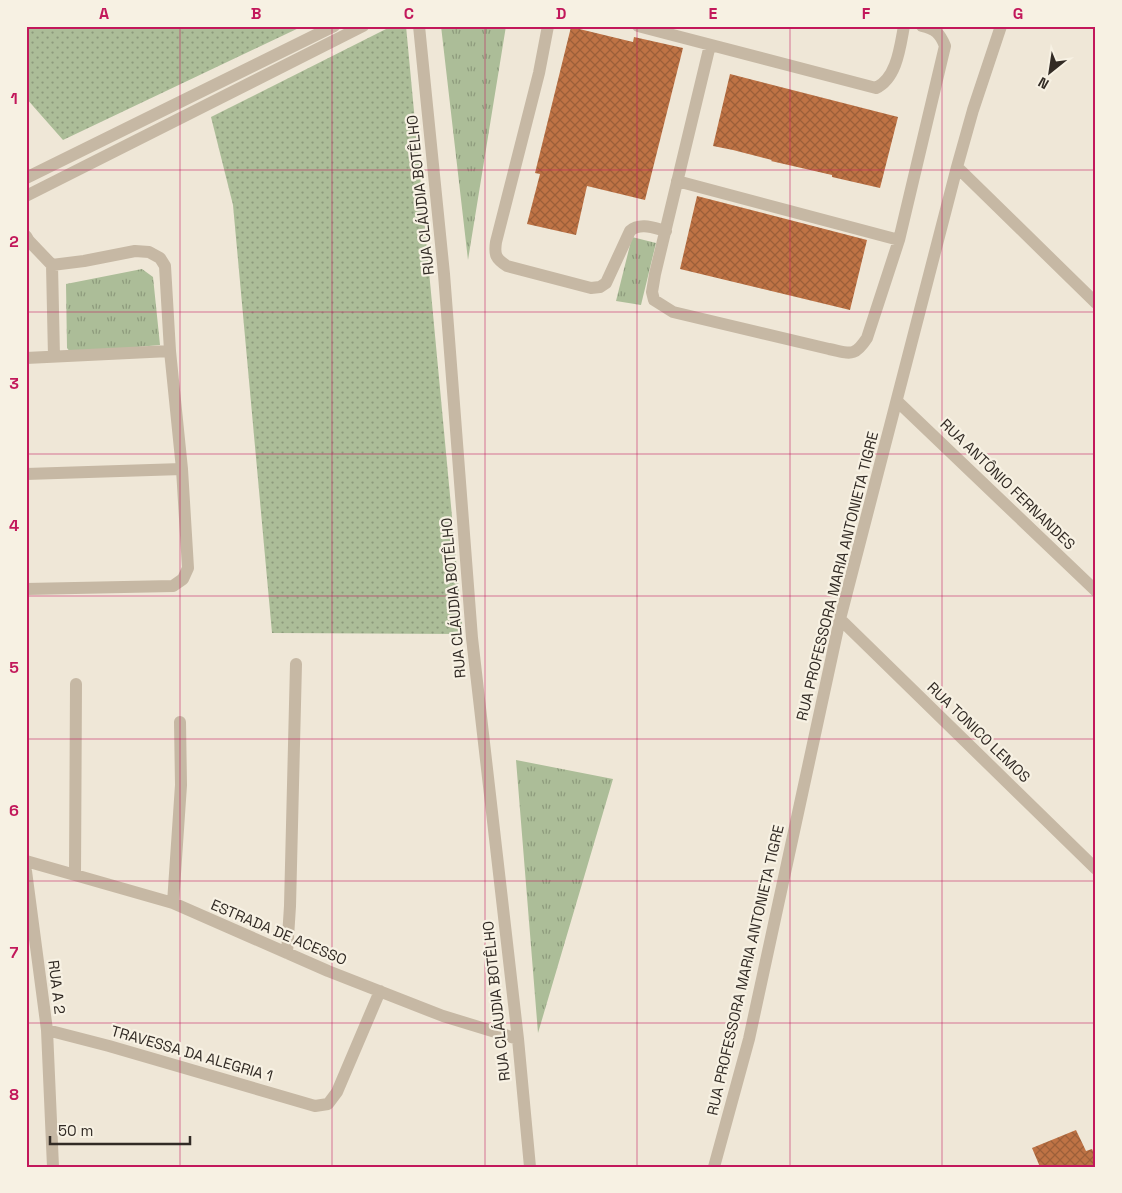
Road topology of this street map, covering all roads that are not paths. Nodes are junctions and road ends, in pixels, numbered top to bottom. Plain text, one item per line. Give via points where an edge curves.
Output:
1 (334, 26) edge
2 (363, 26) edge
3 (548, 26) edge
4 (638, 26) edge
5 (904, 26) edge
6 (922, 26) edge
7 (1001, 26) edge
8 (419, 27) edge
9 (710, 45) junction
10 (956, 167) junction
11 (26, 178) edge
12 (677, 181) junction
13 (26, 196) edge
14 (666, 231) junction
15 (27, 240) edge
16 (899, 240) junction
17 (52, 264) junction
18 (1096, 302) edge
19 (170, 351) junction
20 (54, 356) junction
21 (26, 358) edge
22 (897, 401) junction
23 (182, 469) junction
24 (26, 474) edge
25 (26, 589) edge
26 (1096, 591) edge
27 (840, 618) junction
28 (296, 664) dead end
29 (76, 684) dead end
30 (180, 722) dead end
31 (26, 861) edge
32 (1096, 869) edge
33 (26, 871) edge
34 (75, 875) junction
35 (174, 903) junction
36 (287, 953) junction
37 (380, 991) junction
38 (47, 1030) junction
39 (518, 1039) junction
40 (53, 1167) edge
41 (530, 1167) edge
42 (714, 1167) edge

1 - 11 street
2 - 13 street
3 - 14 street via 496,242 494,254 498,261 591,288 600,287 606,282 630,231 646,226
4 - 9 street
5 - 9 street via 896,62 885,84 876,88
6 - 16 street via 934,29 945,46
7 - 10 street, RUA PROFESSORA MARIA ANTONIETA TIGRE
8 - 39 street, RUA CLÁUDIA BOTÊLHO via 444,274 472,638
9 - 12 street
10 - 18 street
10 - 22 street, RUA PROFESSORA MARIA ANTONIETA TIGRE
12 - 14 street
12 - 16 street
14 - 16 street via 652,292 654,300 673,312 853,353 860,350 867,338
15 - 17 street
17 - 19 street via 135,251 148,252 160,258 165,266
17 - 20 street
19 - 20 street
19 - 23 street
20 - 21 street
22 - 26 street, RUA ANTÔNIO FERNANDES
22 - 27 street, RUA PROFESSORA MARIA ANTONIETA TIGRE
23 - 24 street
23 - 25 street via 188,568 183,579 173,586
27 - 32 street, RUA TONICO LEMOS
27 - 42 street, RUA PROFESSORA MARIA ANTONIETA TIGRE via 749,1039
28 - 36 street
29 - 34 street
30 - 35 street via 181,784
31 - 34 street, ESTRADA DE ACESSO
33 - 38 street, RUA A 2
34 - 35 street, ESTRADA DE ACESSO
35 - 36 street, ESTRADA DE ACESSO
36 - 37 street, ESTRADA DE ACESSO
37 - 38 street, TRAVESSA DA ALEGRIA 1 via 337,1092 328,1104 315,1106
37 - 39 street, ESTRADA DE ACESSO via 443,1016
38 - 40 street, RUA A 2
39 - 41 street, RUA CLÁUDIA BOTÊLHO

